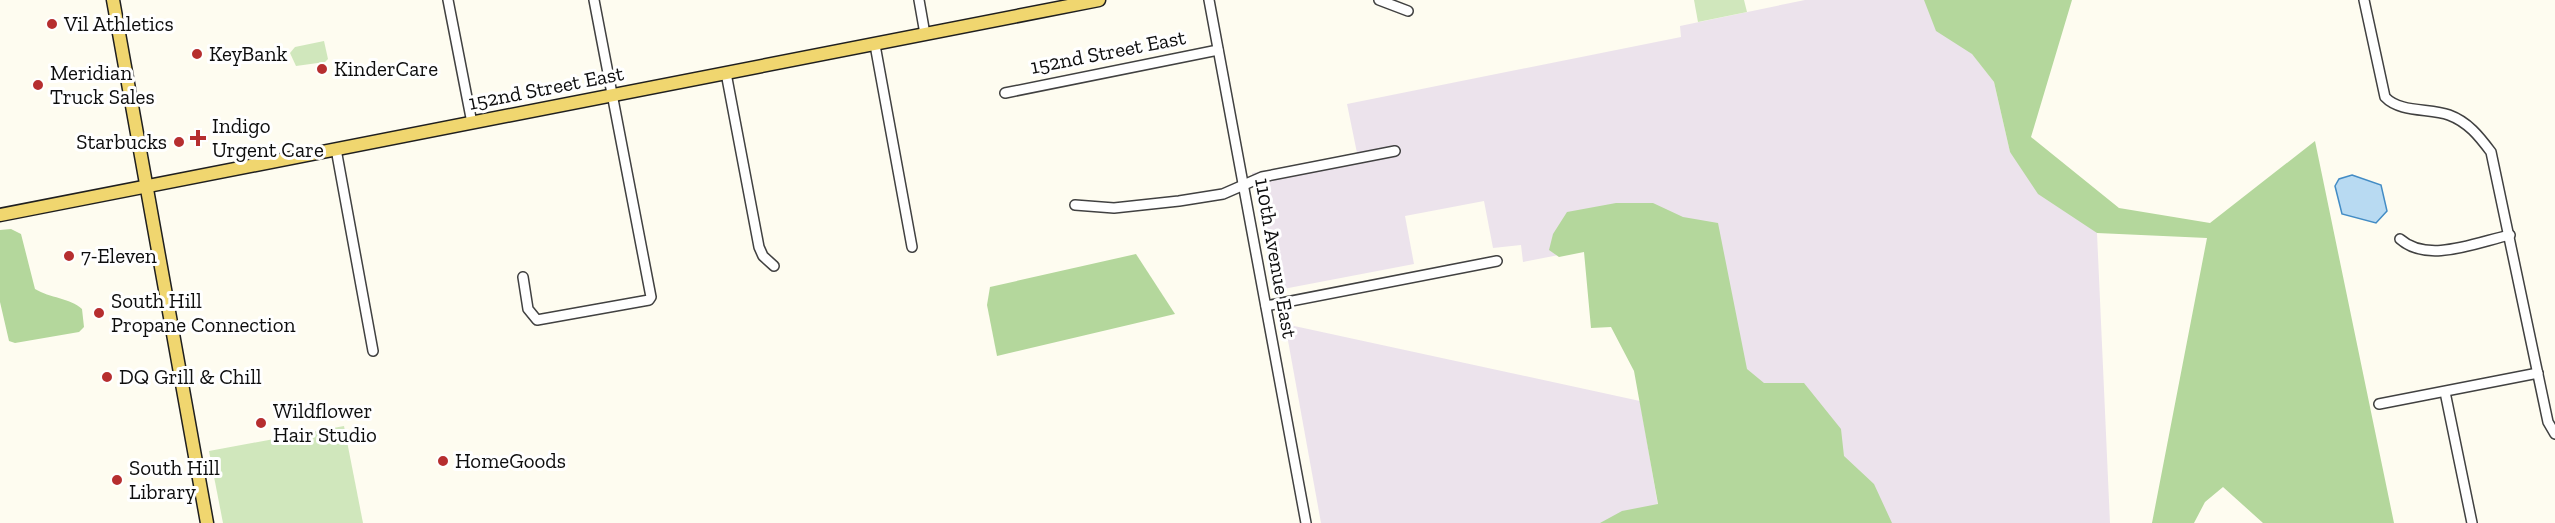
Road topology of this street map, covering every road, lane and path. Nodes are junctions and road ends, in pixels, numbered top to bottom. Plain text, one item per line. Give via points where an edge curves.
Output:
1 (113, 0) edge
2 (448, 0) edge
3 (594, 0) edge
4 (919, 0) edge
5 (1100, 0) edge
6 (1209, 0) edge
7 (1378, 0) edge
8 (2364, 0) edge
9 (1408, 11) dead end
10 (926, 34) junction
11 (875, 45) junction
12 (1218, 50) junction
13 (726, 73) junction
14 (1005, 93) dead end
15 (614, 95) junction
16 (471, 123) junction
17 (336, 149) junction
18 (1395, 151) dead end
19 (146, 186) junction
20 (1245, 186) junction
21 (1074, 205) dead end
22 (0, 215) edge
23 (2510, 234) junction
24 (2400, 238) dead end
25 (912, 247) dead end
26 (1497, 261) dead end
27 (774, 266) dead end
28 (523, 277) dead end
29 (1266, 306) junction
30 (373, 351) dead end
31 (2538, 373) junction
32 (2445, 392) junction
33 (2379, 404) dead end
34 (2554, 433) edge
35 (207, 523) edge
36 (1305, 523) edge
37 (2472, 523) edge

1 - 19 main road
2 - 16 street
3 - 15 street
4 - 10 street
5 - 10 main road, 152nd Street East
6 - 12 street, 110th Avenue East
7 - 9 street
8 - 23 street via 2381,87 2388,100 2445,113 2463,121 2480,136 2491,152
10 - 11 main road, 152nd Street East
11 - 13 main road, 152nd Street East
11 - 25 street
12 - 14 street, 152nd Street East
12 - 20 street, 110th Avenue East
13 - 15 main road, 152nd Street East
13 - 27 street via 759,247
15 - 16 main road, 152nd Street East
15 - 28 street via 651,290 649,300 537,320 528,309
16 - 17 main road, 152nd Street East
17 - 19 main road, 152nd Street East
17 - 30 street
18 - 20 street via 1262,177
19 - 22 main road, 152nd Street East
19 - 35 main road
20 - 21 street via 1223,194 1144,206
20 - 29 street, 110th Avenue East
23 - 24 street via 2436,251 2409,247
23 - 31 street
26 - 29 street
29 - 36 street, 110th Avenue East
31 - 32 street
31 - 34 street
32 - 33 street
32 - 37 street

